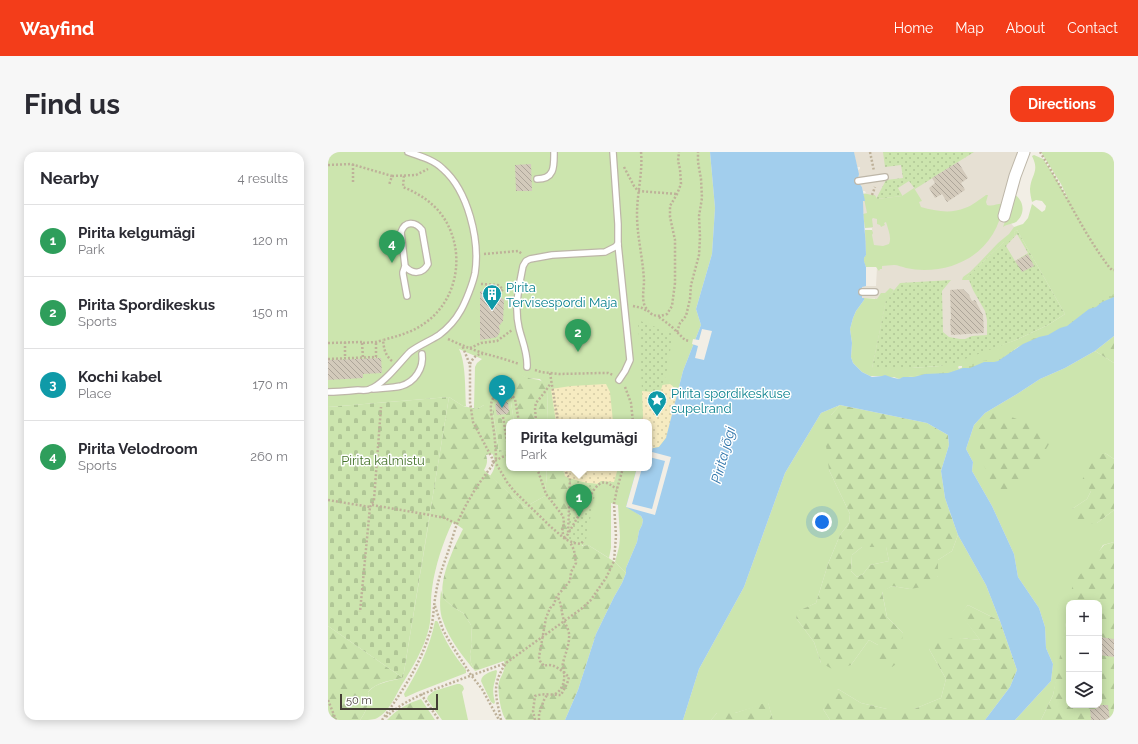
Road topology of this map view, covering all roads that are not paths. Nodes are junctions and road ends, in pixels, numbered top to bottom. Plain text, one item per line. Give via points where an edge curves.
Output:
1 (408, 152) edge
2 (554, 152) edge
3 (613, 152) edge
4 (1024, 152) edge
5 (885, 176) dead end
6 (537, 179) dead end
7 (858, 181) dead end
8 (1004, 216) dead end
9 (618, 244) junction
10 (405, 266) junction
11 (862, 292) dead end
12 (875, 292) dead end
13 (407, 296) dead end
14 (422, 354) dead end
15 (527, 367) road end
16 (619, 380) road end
17 (370, 389) junction
18 (328, 392) edge

1 - 17 lane via 437,164 450,176 464,198 472,228 475,274 461,310 451,322 439,334 416,348 384,380
2 - 6 lane via 554,166 550,175
3 - 9 lane
4 - 8 street
5 - 7 lane
9 - 15 lane via 605,252 552,255 526,261 516,306
9 - 16 lane via 630,360
10 - 10 lane via 401,232 405,225 413,223 422,230 428,264 424,270 417,273
10 - 13 lane via 402,274
11 - 12 lane
14 - 17 lane via 421,367 416,376 408,382 400,386
17 - 18 lane

